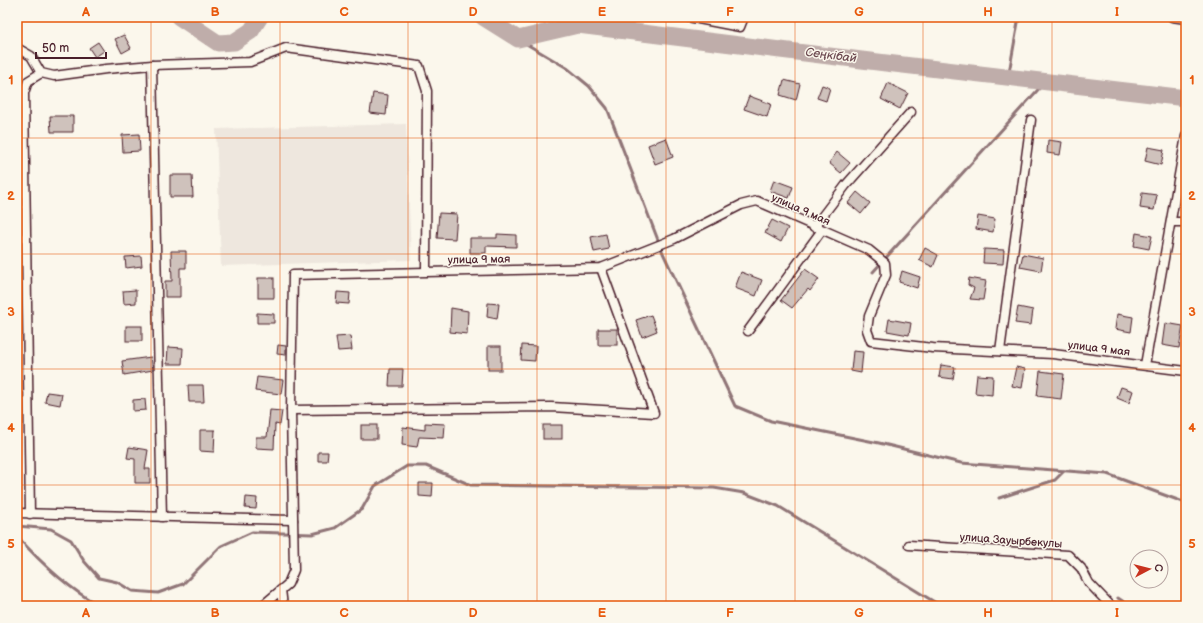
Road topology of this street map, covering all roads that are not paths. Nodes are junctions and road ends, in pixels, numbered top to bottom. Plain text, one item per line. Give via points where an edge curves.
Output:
1 (688, 17) edge
2 (744, 17) edge
3 (1172, 17) edge
4 (1186, 19) edge
5 (17, 48) edge
6 (152, 65) junction
7 (41, 73) junction
8 (911, 112) dead end
9 (1030, 120) dead end
10 (1186, 136) edge
11 (1171, 222) junction
12 (1186, 222) edge
13 (818, 228) junction
14 (601, 268) junction
15 (426, 271) junction
16 (748, 331) dead end
17 (1000, 350) junction
18 (1145, 365) junction
19 (1186, 371) edge
20 (291, 410) junction
21 (17, 513) edge
22 (30, 514) junction
23 (162, 517) junction
24 (293, 520) junction
25 (909, 545) dead end
26 (281, 590) junction
27 (262, 606) edge
28 (283, 606) edge
29 (1111, 606) edge

1 - 2 street via 740,27
3 - 4 street
5 - 7 street via 31,56
6 - 7 street via 54,76
6 - 15 street via 250,62 286,48 419,66 427,91
6 - 23 street
7 - 22 street via 28,81 24,93
8 - 13 street via 846,185
9 - 17 street
10 - 11 street
11 - 12 street
11 - 18 street
13 - 14 street, улица 9 мая via 757,201 741,205 674,239
13 - 16 street
13 - 17 street, улица 9 мая via 869,250 885,263 886,274 869,316 867,330 871,341 933,348
14 - 15 street, улица 9 мая
14 - 20 street via 654,413 550,406
15 - 20 street, улица 9 мая via 293,275
17 - 18 street, улица 9 мая
18 - 19 street, улица 9 мая
20 - 24 street
21 - 22 street
22 - 23 street
23 - 24 street
24 - 26 street via 294,570 288,584
25 - 29 street, улица Зауырбекулы via 1068,555
26 - 27 street
26 - 28 street

